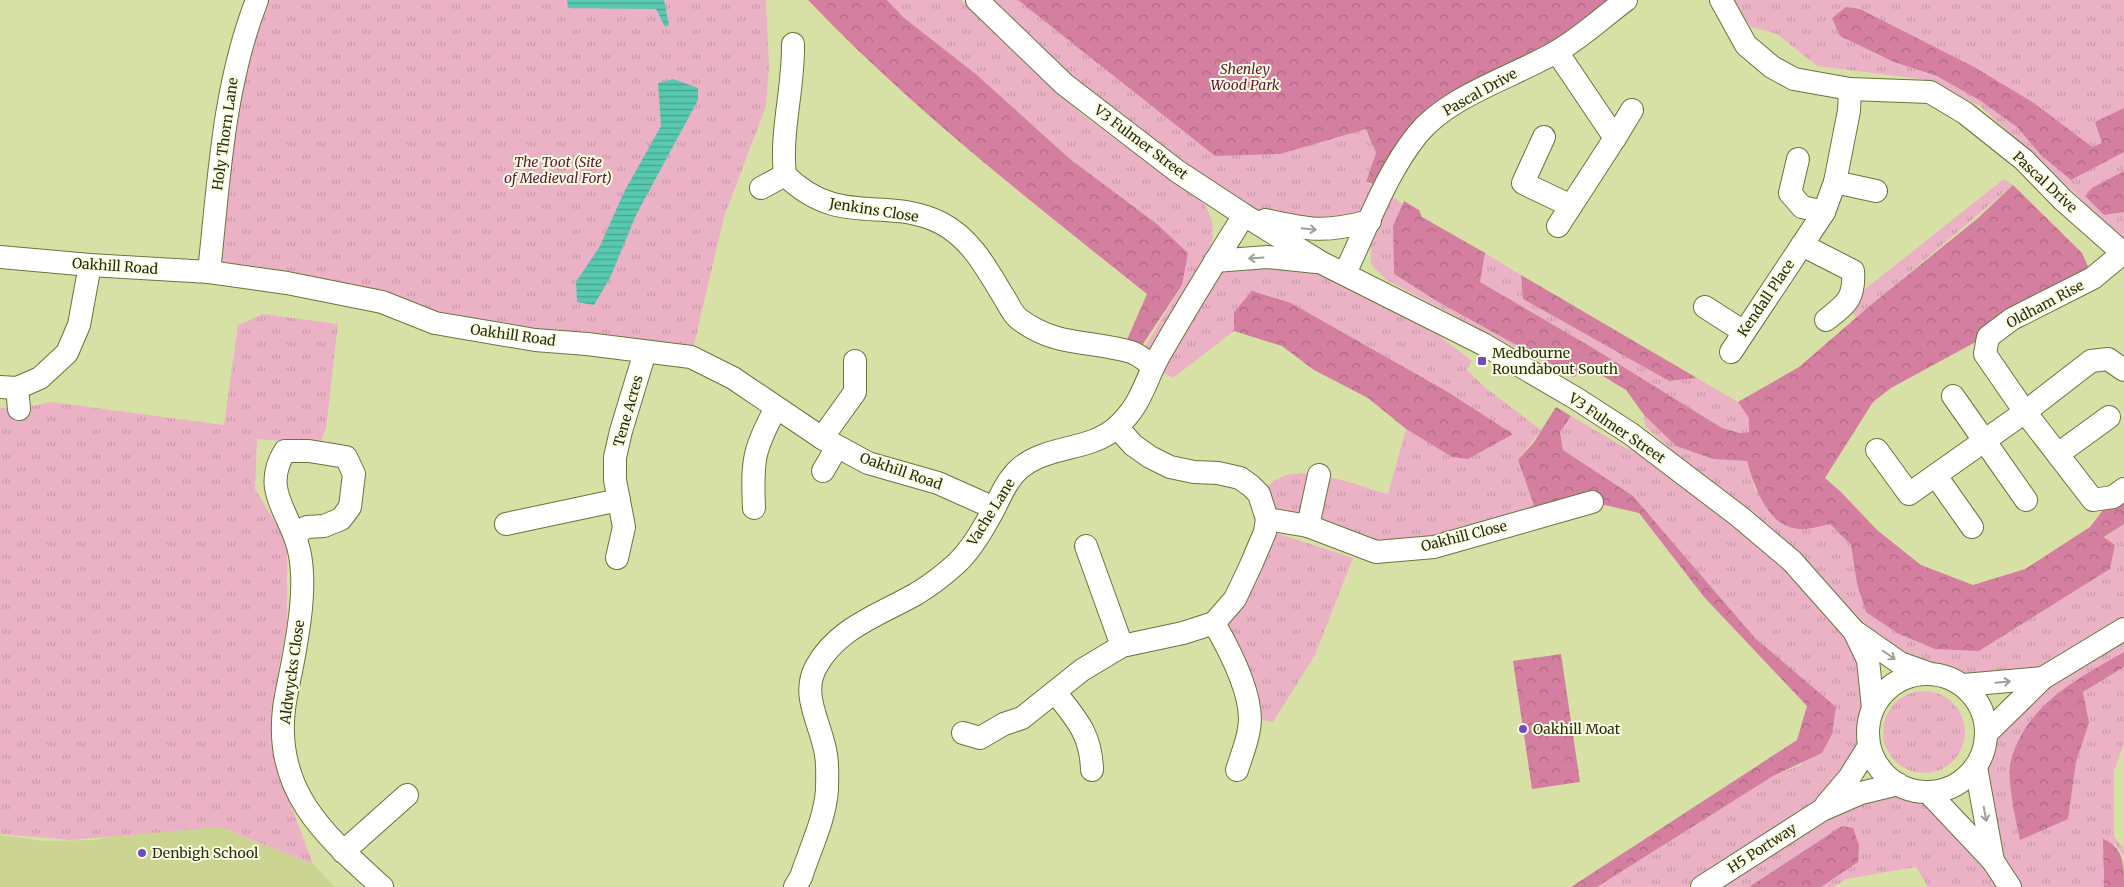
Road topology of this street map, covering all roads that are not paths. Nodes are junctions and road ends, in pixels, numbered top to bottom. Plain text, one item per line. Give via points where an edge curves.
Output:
1 (257, 0) edge
2 (977, 0) edge
3 (1626, 0) edge
4 (1721, 0) edge
5 (794, 44) dead end
6 (1557, 52) junction
7 (1850, 89) junction
8 (1632, 110) dead end
9 (1544, 137) dead end
10 (1615, 138) junction
11 (1798, 159) dead end
12 (785, 176) junction
13 (1835, 182) junction
14 (761, 188) dead end
15 (1876, 191) dead end
16 (1571, 206) junction
17 (1824, 212) junction
18 (1244, 215) junction
19 (1370, 221) junction
20 (1558, 226) dead end
21 (1802, 245) junction
22 (2124, 253) edge
23 (0, 257) edge
24 (1215, 262) junction
25 (1322, 262) junction
26 (90, 265) junction
27 (209, 272) junction
28 (1345, 273) junction
29 (1705, 307) dead end
30 (1826, 320) dead end
31 (1744, 332) junction
32 (645, 352) junction
33 (1731, 352) dead end
34 (854, 361) dead end
35 (1153, 366) junction
36 (2124, 370) edge
37 (12, 394) edge
38 (1953, 396) dead end
39 (776, 408) junction
40 (2025, 412) junction
41 (2109, 417) dead end
42 (1117, 427) junction
43 (1984, 441) junction
44 (830, 443) junction
45 (1877, 450) dead end
46 (2058, 454) junction
47 (823, 471) dead end
48 (1319, 475) dead end
49 (1936, 476) junction
50 (2124, 489) edge
51 (619, 500) junction
52 (2026, 500) dead end
53 (1592, 502) dead end
54 (754, 508) dead end
55 (994, 508) junction
56 (1267, 519) junction
57 (506, 524) dead end
58 (1308, 526) junction
59 (1972, 527) dead end
60 (294, 534) dead end
61 (1086, 546) dead end
62 (617, 558) dead end
63 (1214, 622) junction
64 (2124, 629) edge
65 (1854, 631) junction
66 (1122, 646) junction
67 (1928, 673) junction
68 (2043, 678) junction
69 (1964, 685) junction
70 (1055, 692) junction
71 (1873, 708) junction
72 (1987, 733) junction
73 (976, 743) dead end
74 (1869, 746) junction
75 (1976, 767) junction
76 (1092, 770) dead end
77 (1237, 770) dead end
78 (1898, 784) junction
79 (1928, 792) junction
80 (407, 795) dead end
81 (1822, 810) junction
82 (343, 852) junction
83 (1993, 861) junction
84 (382, 887) edge
85 (795, 887) edge
86 (1702, 887) edge
87 (2010, 887) edge

1 - 27 street, Holy Thorn Lane via 236,62 226,116
2 - 18 street, V3 Fulmer Street via 1064,84 1177,171
3 - 6 street, Pascal Drive
4 - 7 street, Pascal Drive via 1746,45 1772,67 1803,82
5 - 12 street via 783,160
6 - 10 street
6 - 19 street, Pascal Drive via 1486,86 1439,115 1412,143 1397,166
7 - 13 street, Kendall Place via 1849,111
7 - 22 street, Pascal Drive via 1930,92 1965,113 2024,160 2062,200
8 - 10 street
9 - 16 street via 1520,191
10 - 16 street
11 - 17 street via 1790,193 1802,207
12 - 14 street
12 - 35 street, Jenkins Close via 800,190 820,201 845,208 914,213 940,223 962,236 986,266 1017,318 1053,338 1132,352
13 - 15 street
13 - 17 street, Kendall Place
16 - 20 street
17 - 21 street, Kendall Place
18 -> 19 street via 1309,230 1340,229
18 - 24 street, Vache Lane
18 - 25 street, V3 Fulmer Street
19 - 28 street, Pascal Drive
21 - 30 street, Kendall Place via 1853,271 1854,288 1846,304
21 - 31 street, Kendall Place
22 - 40 street, Oldham Rise via 2093,278 2012,319 1988,337 1985,354
23 - 26 street, Oakhill Road
25 -> 24 street via 1267,258
24 - 35 street, Vache Lane
25 - 28 street, V3 Fulmer Street
26 - 27 street, Oakhill Road
26 - 37 street via 80,325 67,353 40,378
27 - 32 street, Oakhill Road via 343,293 382,302 444,324 536,340
28 - 65 street, V3 Fulmer Street via 1483,344 1631,434 1792,561
29 - 31 street
31 - 33 street, Kendall Place
32 - 39 street, Oakhill Road via 691,357 733,378
32 - 51 street, Tene Acres via 616,457
34 - 44 street via 854,392
35 - 42 street, Vache Lane via 1134,409
36 - 40 street via 2108,359 2091,361
38 - 43 street
39 - 44 street, Oakhill Road
39 - 54 street via 759,439 752,467
40 - 43 street
40 - 46 street, Oldham Rise
41 - 46 street
42 - 55 street, Vache Lane via 1087,443 1042,455 1019,469 1008,481
42 - 56 street via 1150,457 1170,466 1240,478 1259,494
43 - 49 street
43 - 52 street
44 - 47 street
44 - 55 street, Oakhill Road via 868,463 938,482
45 - 49 street via 1909,494
46 - 50 street, Oldham Rise via 2092,500 2113,497
48 - 58 street
49 - 59 street
51 - 57 street
51 - 62 street, Tene Acres via 624,527
53 - 58 street, Oakhill Close via 1434,547 1376,552
55 - 85 street, Vache Lane via 984,528 960,560 938,580 852,628 830,645 815,669 810,682 810,698 826,755 827,791 801,877
56 - 58 street, Oakhill Close
56 - 63 street via 1265,532 1236,599
60 - 82 street, Aldwycks Close via 300,555 302,587 298,637 284,710 284,747 294,784 305,807
61 - 66 street
63 - 66 street via 1183,633
63 - 77 street via 1236,661 1247,702 1250,727
64 - 68 street
65 -> 67 street, V3 Fulmer Street via 1900,663
65 - 71 street, V3 Fulmer Street via 1868,660
66 - 70 street via 1082,670
67 - 69 street via 1946,676
67 - 71 street via 1911,675 1895,682
69 -> 68 street
68 - 72 street
69 - 72 street via 1984,715
70 - 73 street via 1022,718 1004,724
70 - 76 street via 1084,729
71 - 74 street via 1868,729
72 - 75 street via 1984,752
74 - 78 street via 1875,761
74 - 81 street, H5 Portway via 1849,778
75 - 79 street via 1963,780 1946,789
75 -> 83 street
78 - 79 street
78 - 81 street, H5 Portway via 1860,793
79 - 83 street
80 - 82 street
81 - 86 street, H5 Portway
82 - 84 street, Aldwycks Close
83 - 87 street

